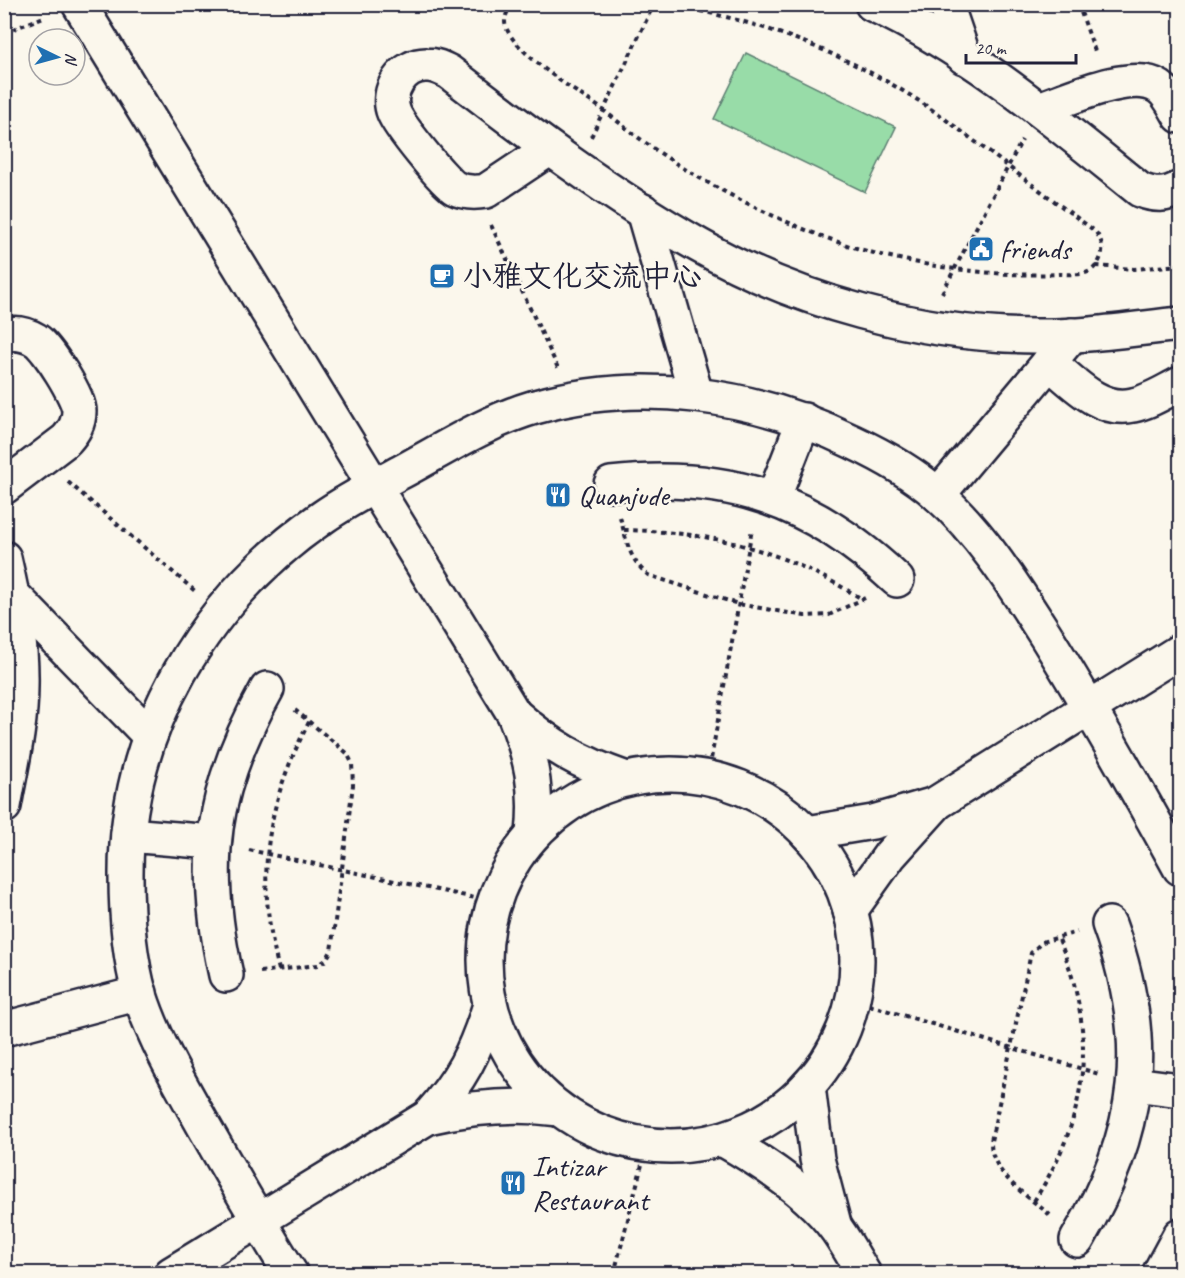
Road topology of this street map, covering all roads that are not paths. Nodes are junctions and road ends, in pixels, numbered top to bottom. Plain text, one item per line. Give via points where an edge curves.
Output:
1 (872, 4) edge
2 (946, 4) edge
3 (67, 8) edge
4 (964, 57) junction
5 (1039, 109) junction
6 (1180, 116) edge
7 (549, 149) junction
8 (1180, 188) edge
9 (642, 211) junction
10 (1180, 324) edge
11 (4, 335) edge
12 (1071, 336) junction
13 (1049, 362) junction
14 (1180, 384) edge
15 (696, 394) junction
16 (804, 420) junction
17 (611, 484) road end
18 (4, 486) edge
19 (374, 486) junction
20 (938, 495) junction
21 (765, 496) junction
22 (4, 558) edge
23 (897, 580) road end
24 (13, 595) junction
25 (1180, 651) edge
26 (267, 689) road end
27 (1090, 708) junction
28 (514, 714) junction
29 (150, 735) junction
30 (624, 778) junction
31 (935, 804) junction
32 (4, 806) edge
33 (807, 833) junction
34 (533, 834) junction
35 (128, 835) junction
36 (213, 842) junction
37 (1180, 868) edge
38 (850, 911) junction
39 (1109, 924) road end
40 (226, 975) road end
41 (140, 993) junction
42 (490, 1005) junction
43 (4, 1029) edge
44 (1134, 1084) junction
45 (808, 1086) junction
46 (1180, 1090) edge
47 (558, 1109) junction
48 (428, 1117) junction
49 (722, 1139) junction
50 (258, 1221) junction
51 (836, 1229) junction
52 (1180, 1235) edge
53 (1077, 1240) road end
54 (171, 1274) edge
55 (291, 1274) edge
56 (864, 1274) edge
57 (1159, 1274) edge

1 - 4 street
2 - 4 street
3 - 19 street
4 - 5 street
5 - 6 street via 1128,80 1148,82 1166,93
5 - 8 street via 1140,190 1153,195
7 - 7 street via 437,66 411,68 394,87 394,113 448,184 466,192 486,190
7 - 9 street
9 - 12 street via 752,272 865,312 923,325 999,335
9 - 15 street
10 - 12 street
11 - 18 street via 24,334 37,340 79,409 74,431
12 - 13 street
13 - 14 street via 1092,397 1113,406 1136,405
13 - 20 street
15 - 16 street
15 - 19 street via 613,393 532,408 494,422
16 - 20 street via 871,451
16 - 21 street
17 - 21 street via 685,480
19 - 28 street
19 - 29 street via 325,515 279,550 238,590 202,635 172,684
20 - 27 street via 1018,592
21 - 23 street via 840,532
22 - 24 street
24 - 29 street
24 - 32 street via 21,689
25 - 27 street
26 - 36 street via 231,762
27 - 31 street
27 - 37 street
28 - 30 street via 565,754
28 - 34 street via 533,773
29 - 35 street via 139,769
30 - 33 street via 666,773 708,776 745,788 779,807
30 - 34 street via 575,799
31 - 33 street via 873,822
31 - 38 street via 890,855
33 - 38 street via 841,883
34 - 42 street via 509,866 494,902 484,954
35 - 36 street
35 - 41 street via 127,908
36 - 40 street via 214,909
38 - 45 street via 857,955 852,1000 836,1046
39 - 44 street via 1130,997
41 - 43 street
41 - 50 street via 169,1065
42 - 47 street via 505,1045 528,1080
42 - 48 street via 467,1066
44 - 46 street
44 - 53 street via 1115,1165 1099,1204
45 - 49 street via 753,1127
45 - 51 street via 816,1159
47 - 48 street via 493,1106
47 - 49 street via 585,1126 647,1145 684,1146
48 - 50 street
49 - 51 street via 783,1178
50 - 54 street
50 - 55 street
51 - 56 street
52 - 57 street

